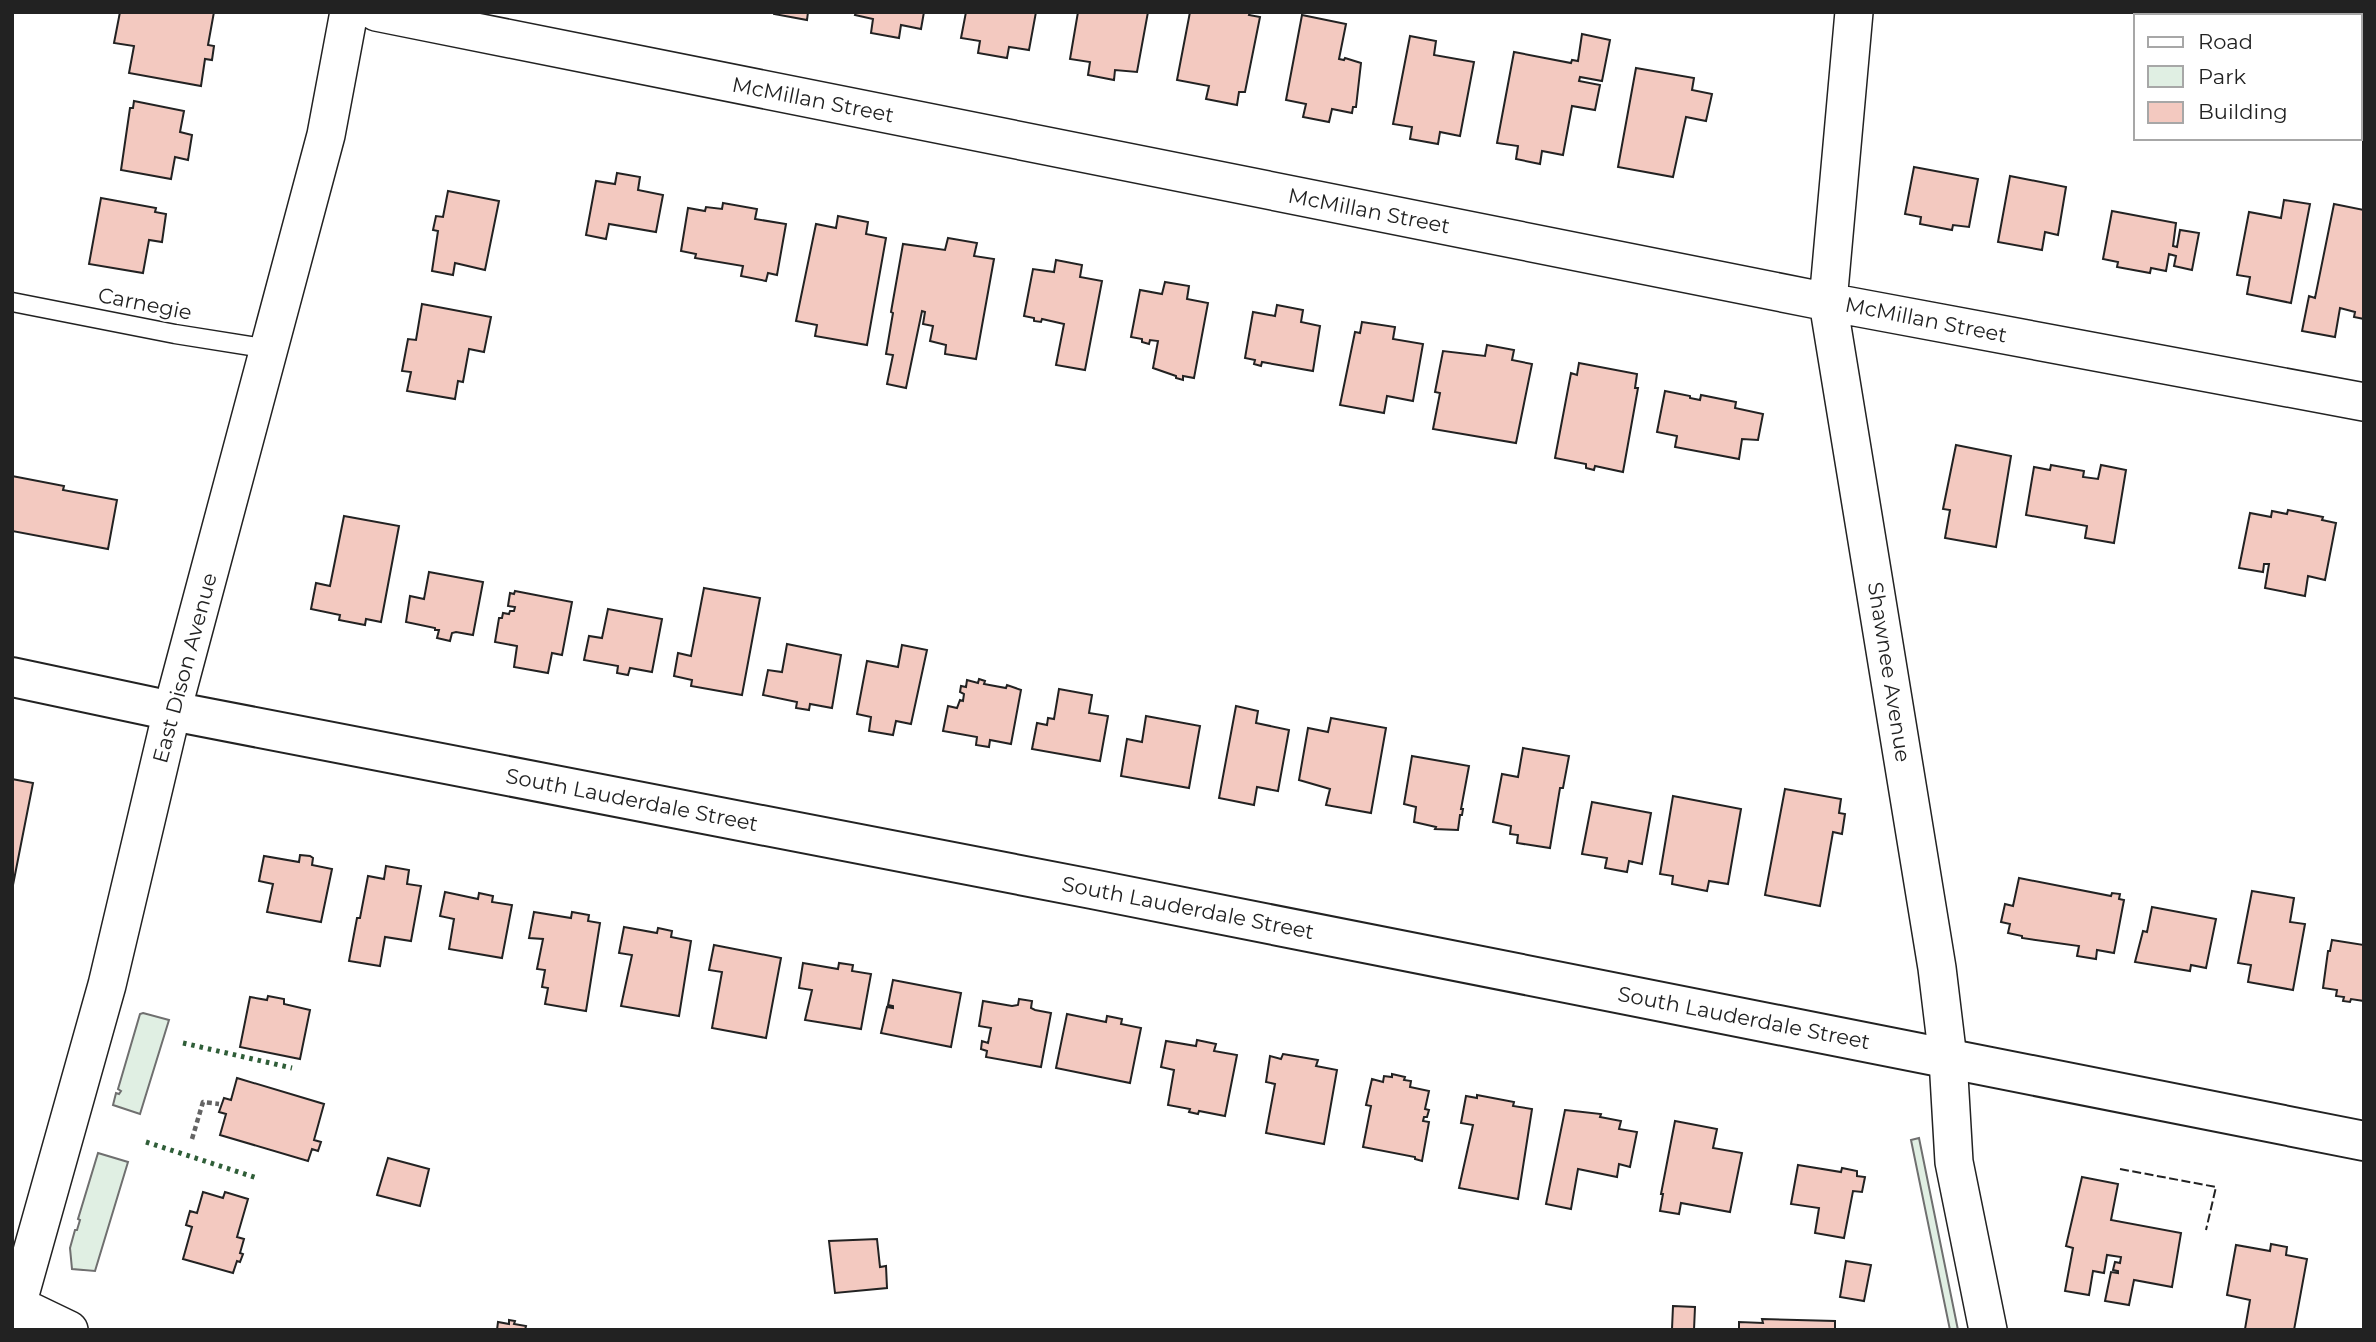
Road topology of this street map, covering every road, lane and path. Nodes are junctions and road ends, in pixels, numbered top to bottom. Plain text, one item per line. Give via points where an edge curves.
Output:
1 (349, 12) edge
2 (376, 12) edge
3 (1854, 12) edge
4 (12, 302) edge
5 (1828, 302) junction
6 (269, 349) junction
7 (2364, 402) edge
8 (12, 677) edge
9 (172, 711) junction
10 (1948, 1059) junction
11 (219, 1104) dead end
12 (191, 1139) dead end
13 (2364, 1141) edge
14 (15, 1314) edge
15 (69, 1330) edge
16 (1988, 1330) edge

1 - 6 street, East Dison Avenue via 326,135
2 - 5 street, McMillan Street
3 - 5 street, Shawnee Avenue
4 - 6 lane, Carnegie
5 - 7 street, McMillan Street
5 - 10 street, Shawnee Avenue
6 - 9 street, East Dison Avenue
8 - 9 street, South Lauderdale Street
9 - 10 street, South Lauderdale Street
9 - 14 street, East Dison Avenue via 107,985
10 - 13 street, South Lauderdale Street
10 - 16 street, Shawnee Avenue via 1954,1162
11 - 12 path via 203,1102
14 - 15 street

